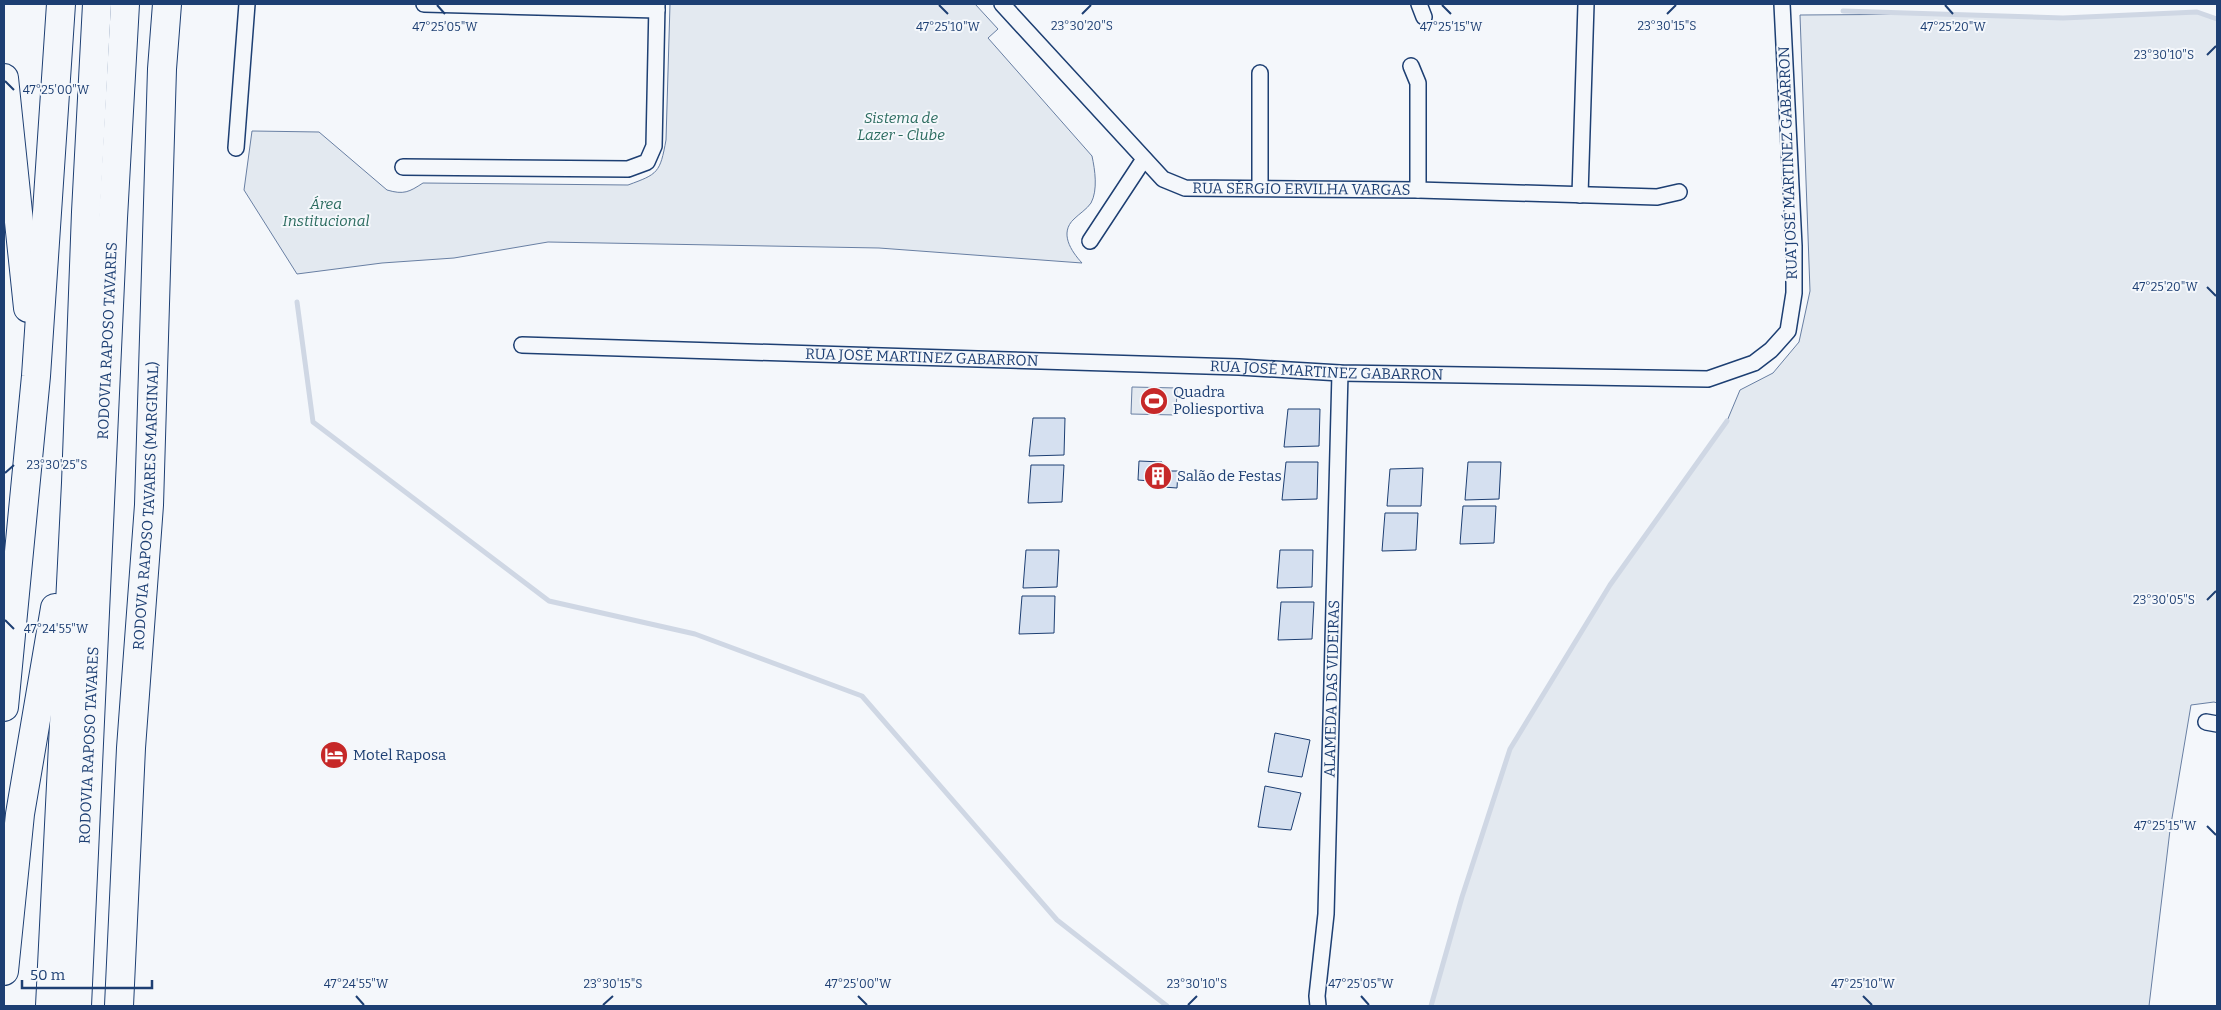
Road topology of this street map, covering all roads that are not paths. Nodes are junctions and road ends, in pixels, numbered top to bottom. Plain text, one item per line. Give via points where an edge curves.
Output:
1 (61, 4) edge
2 (97, 4) edge
3 (125, 4) edge
4 (167, 4) edge
5 (247, 4) edge
6 (424, 4) edge
7 (1002, 4) edge
8 (1586, 4) edge
9 (1782, 4) edge
10 (657, 7) edge
11 (1411, 66) dead end
12 (1260, 74) dead end
13 (4, 78) edge
14 (236, 148) dead end
15 (1144, 159) junction
16 (403, 167) dead end
17 (1260, 188) junction
18 (1418, 190) junction
19 (1679, 192) dead end
20 (1580, 195) junction
21 (1090, 240) dead end
22 (522, 345) dead end
23 (1340, 373) junction
24 (36, 376) junction
25 (76, 483) junction
26 (4, 707) edge
27 (4, 971) edge
28 (50, 1006) edge
29 (76, 1006) edge
30 (119, 1006) edge
31 (1318, 1006) edge

1 - 24 highway
2 - 25 highway, RODOVIA RAPOSO TAVARES
3 - 29 highway, RODOVIA RAPOSO TAVARES
4 - 30 highway, RODOVIA RAPOSO TAVARES (MARGINAL) via 149,504 131,748
5 - 14 street
6 - 10 street
7 - 15 street, RUA SÉRGIO ERVILHA VARGAS
8 - 20 street
9 - 23 street, RUA JOSÉ MARTINEZ GABARRON via 1794,294 1788,331 1771,350 1754,363 1708,378
10 - 16 street via 654,146 647,162 628,169
11 - 18 street via 1418,82
12 - 17 street
13 - 24 highway
15 - 17 street, RUA SÉRGIO ERVILHA VARGAS via 1163,179 1185,188
15 - 21 street
17 - 18 street, RUA SÉRGIO ERVILHA VARGAS
18 - 20 street, RUA SÉRGIO ERVILHA VARGAS
19 - 20 street, RUA SÉRGIO ERVILHA VARGAS via 1658,197
22 - 23 street, RUA JOSÉ MARTINEZ GABARRON
23 - 31 street, ALAMEDA DAS VIDEIRAS via 1326,914
24 - 26 highway
25 - 27 highway via 20,814
25 - 28 highway, RODOVIA RAPOSO TAVARES

